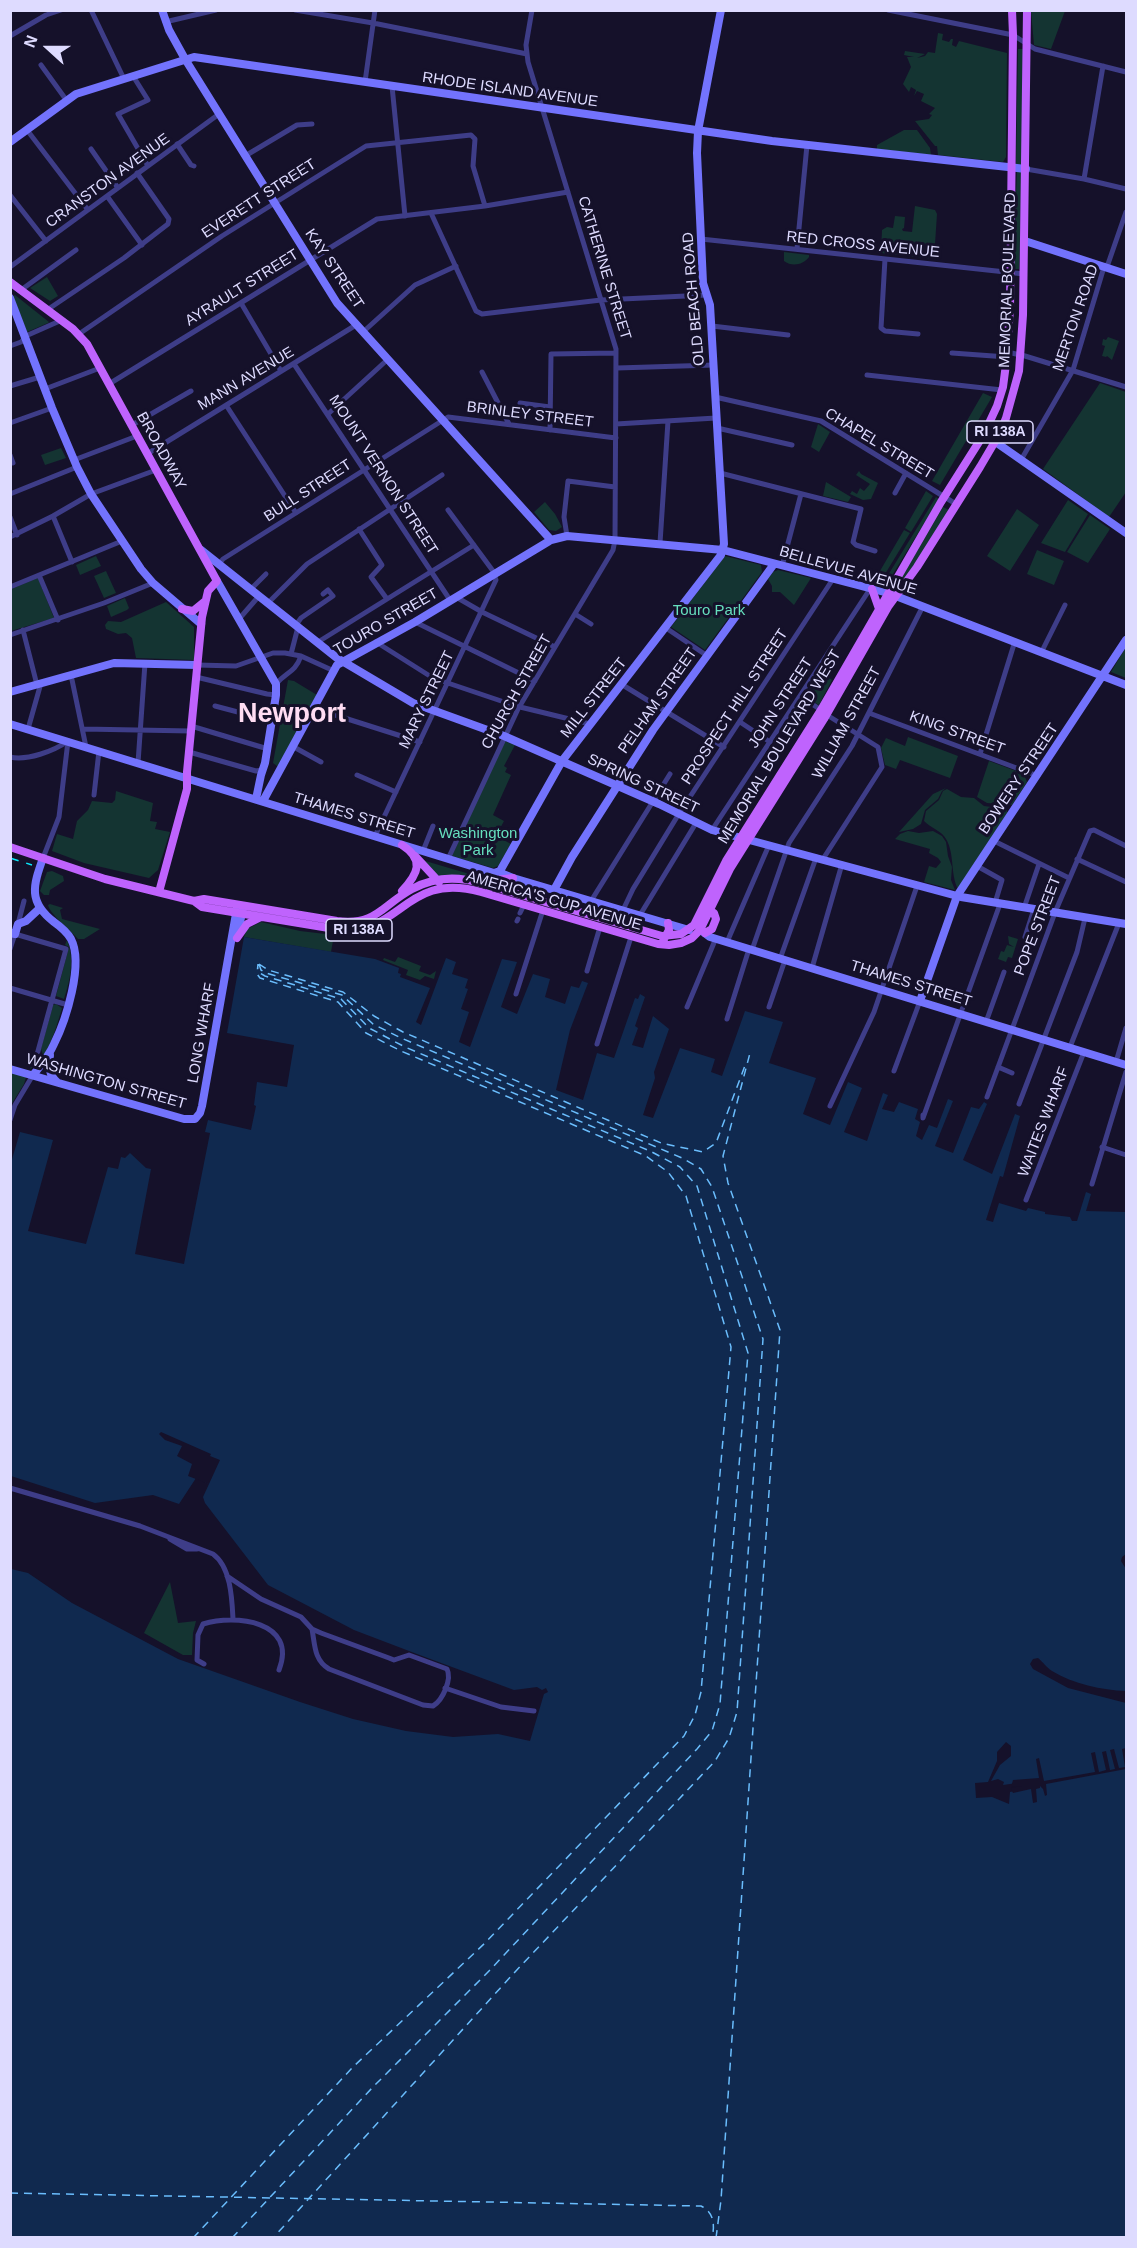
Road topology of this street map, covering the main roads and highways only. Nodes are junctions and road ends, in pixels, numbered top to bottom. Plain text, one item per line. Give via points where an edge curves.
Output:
1 (1012, 10) edge
2 (1027, 10) edge
3 (11, 283) edge
4 (871, 589) road end
5 (892, 595) junction
6 (205, 599) junction
7 (182, 609) road end
8 (879, 609) junction
9 (824, 712) junction
10 (402, 845) road end
11 (10, 847) edge
12 (413, 854) junction
13 (513, 878) road end
14 (436, 880) junction
15 (448, 887) junction
16 (489, 890) junction
17 (159, 892) junction
18 (240, 909) junction
19 (706, 909) junction
20 (384, 911) junction
21 (261, 916) junction
22 (668, 923) road end
23 (666, 937) junction
24 (237, 938) road end
25 (658, 944) junction

1 - 5 main road, MEMORIAL BOULEVARD / RI 138A via 1012,169 1007,355 1002,390 984,434
2 - 5 main road, MEMORIAL BOULEVARD / RI 138A via 1021,354 1011,403 995,441 956,504
3 - 6 main road, BROADWAY via 79,334 100,368 217,580
4 - 8 main road
5 - 8 main road, MEMORIAL BOULEVARD WEST / RI 138A
5 - 9 main road, MEMORIAL BOULEVARD / RI 138A
6 - 7 main road via 196,610
6 - 17 main road via 186,792
8 - 9 main road, MEMORIAL BOULEVARD WEST / RI 138A
9 - 19 main road, MEMORIAL BOULEVARD WEST / RI 138A
10 - 12 main road
11 - 17 main road, AMERICA'S CUP AVENUE / RI 138A via 105,879
12 - 14 main road
12 - 20 main road via 417,864 415,876
13 - 16 main road via 497,880
14 - 15 main road
14 - 16 main road, AMERICA'S CUP AVENUE / RI 138A via 461,878
14 - 20 main road, AMERICA'S CUP AVENUE / RI 138A via 412,889
15 - 16 main road, AMERICA'S CUP AVENUE / RI 138A
15 - 21 main road, AMERICA'S CUP AVENUE / RI 138A via 423,893 385,920 359,930
16 - 23 main road, AMERICA'S CUP AVENUE / RI 138A
16 - 25 main road, AMERICA'S CUP AVENUE / RI 138A via 520,914 543,910
17 - 18 main road, AMERICA'S CUP AVENUE / RI 138A via 194,901 202,907
18 - 20 main road, AMERICA'S CUP AVENUE / RI 138A via 345,922 367,919
18 - 21 main road, AMERICA'S CUP AVENUE / RI 138A
19 - 23 main road, MEMORIAL BOULEVARD WEST / RI 138A via 689,930
19 - 25 main road, AMERICA'S CUP AVENUE / RI 138A via 715,914 712,929 681,943
21 - 24 main road via 247,924
22 - 23 main road
23 - 25 main road

